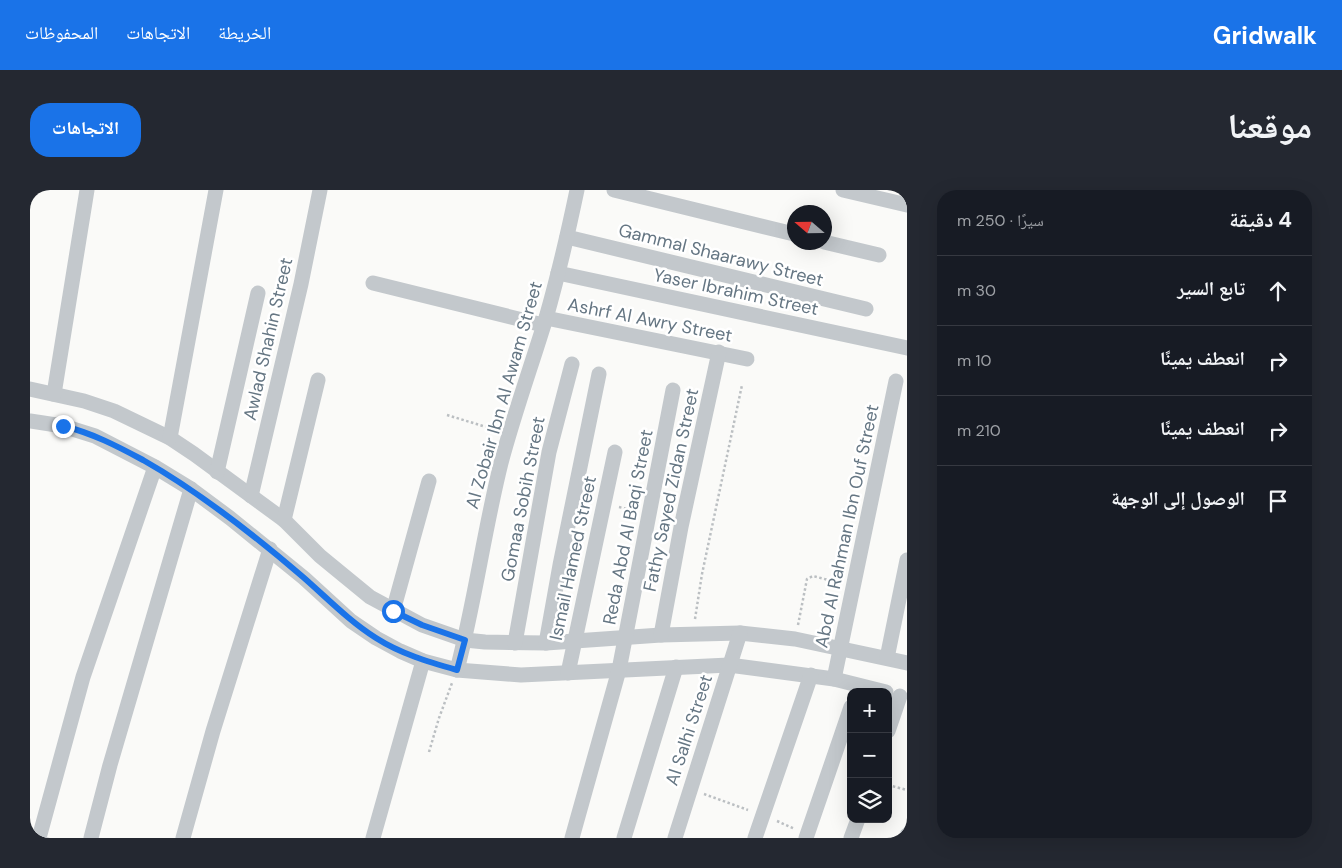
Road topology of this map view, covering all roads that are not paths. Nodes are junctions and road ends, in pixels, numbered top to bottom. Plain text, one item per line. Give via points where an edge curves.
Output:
1 (87, 190) edge
2 (216, 190) edge
3 (320, 190) edge
4 (577, 190) edge
5 (614, 190) edge
6 (843, 190) edge
7 (907, 205) edge
8 (787, 232) edge
9 (567, 237) junction
10 (832, 244) edge
11 (879, 255) dead end
12 (558, 273) junction
13 (373, 284) dead end
14 (258, 293) dead end
15 (866, 309) dead end
16 (545, 322) junction
17 (907, 348) edge
18 (719, 352) junction
19 (747, 358) dead end
20 (572, 364) dead end
21 (599, 374) dead end
22 (318, 380) dead end
23 (896, 381) dead end
24 (30, 389) edge
25 (672, 390) dead end
26 (54, 394) junction
27 (30, 422) edge
28 (170, 438) junction
29 (615, 452) dead end
30 (155, 467) junction
31 (217, 472) junction
32 (429, 481) dead end
33 (191, 489) junction
34 (251, 496) junction
35 (284, 520) junction
36 (270, 549) junction
37 (907, 560) edge
38 (393, 611) junction
39 (740, 633) junction
40 (661, 635) junction
41 (626, 638) junction
42 (465, 640) junction
43 (574, 642) junction
44 (515, 643) junction
45 (546, 643) junction
46 (841, 648) junction
47 (887, 658) junction
48 (423, 661) junction
49 (907, 663) edge
50 (729, 665) junction
51 (676, 667) junction
52 (457, 670) junction
53 (620, 670) junction
54 (568, 672) junction
55 (811, 675) junction
56 (834, 679) junction
57 (857, 688) edge
58 (895, 694) edge
59 (892, 710) edge
60 (847, 719) edge
61 (857, 823) edge
62 (807, 836) edge
63 (39, 838) edge
64 (91, 838) edge
65 (183, 838) edge
66 (373, 838) edge
67 (572, 838) edge
68 (624, 838) edge
69 (674, 838) edge
70 (755, 838) edge
71 (851, 838) edge

1 - 26 street
2 - 28 street
3 - 34 street, Awlad Shahin Street
4 - 9 street, Al Zobair Ibn Al Awam Street
5 - 8 street
6 - 7 street
9 - 12 street, Al Zobair Ibn Al Awam Street
9 - 15 street, Gammal Shaarawy Street
10 - 11 street
12 - 16 street, Al Zobair Ibn Al Awam Street
12 - 17 street, Yaser Ibrahim Street
13 - 16 street, Ashrf Al Awry Street
14 - 31 street
16 - 18 street, Ashrf Al Awry Street
16 - 42 street, Al Zobair Ibn Al Awam Street via 509,435 489,515
18 - 19 street, Ashrf Al Awry Street
18 - 40 street, Fathy Sayed Zidan Street
20 - 44 street, Gomaa Sobih Street via 549,452
21 - 45 street
22 - 35 street
23 - 46 street, Abd Al Rahman Ibn Ouf Street
24 - 26 street
25 - 41 street, Reda Abd Al Baqi Street
26 - 28 street via 114,411
27 - 30 street via 63,426 95,436
28 - 31 street
29 - 43 street, Ismail Hamed Street
30 - 33 street
30 - 63 street via 83,677
31 - 34 street
32 - 38 street
33 - 36 street
33 - 64 street
34 - 35 street
35 - 38 street via 346,578
36 - 48 street via 351,621 376,638
36 - 65 street
37 - 47 street
38 - 42 street
39 - 40 street
39 - 46 street
39 - 50 street, Al Salhi Street
40 - 41 street
41 - 43 street
41 - 53 street, Reda Abd Al Baqi Street
42 - 44 street
42 - 52 street, Al Zobair Ibn Al Awam Street
43 - 45 street
43 - 54 street, Ismail Hamed Street
44 - 45 street
46 - 47 street
46 - 56 street, Abd Al Rahman Ibn Ouf Street
47 - 49 street
48 - 52 street
48 - 66 street
50 - 51 street
50 - 55 street
50 - 69 street, Al Salhi Street
51 - 53 street
51 - 68 street
52 - 54 street via 521,675
53 - 54 street
53 - 67 street, Reda Abd Al Baqi Street
55 - 56 street
55 - 70 street
56 - 57 street
58 - 59 street
60 - 62 street
61 - 71 street

